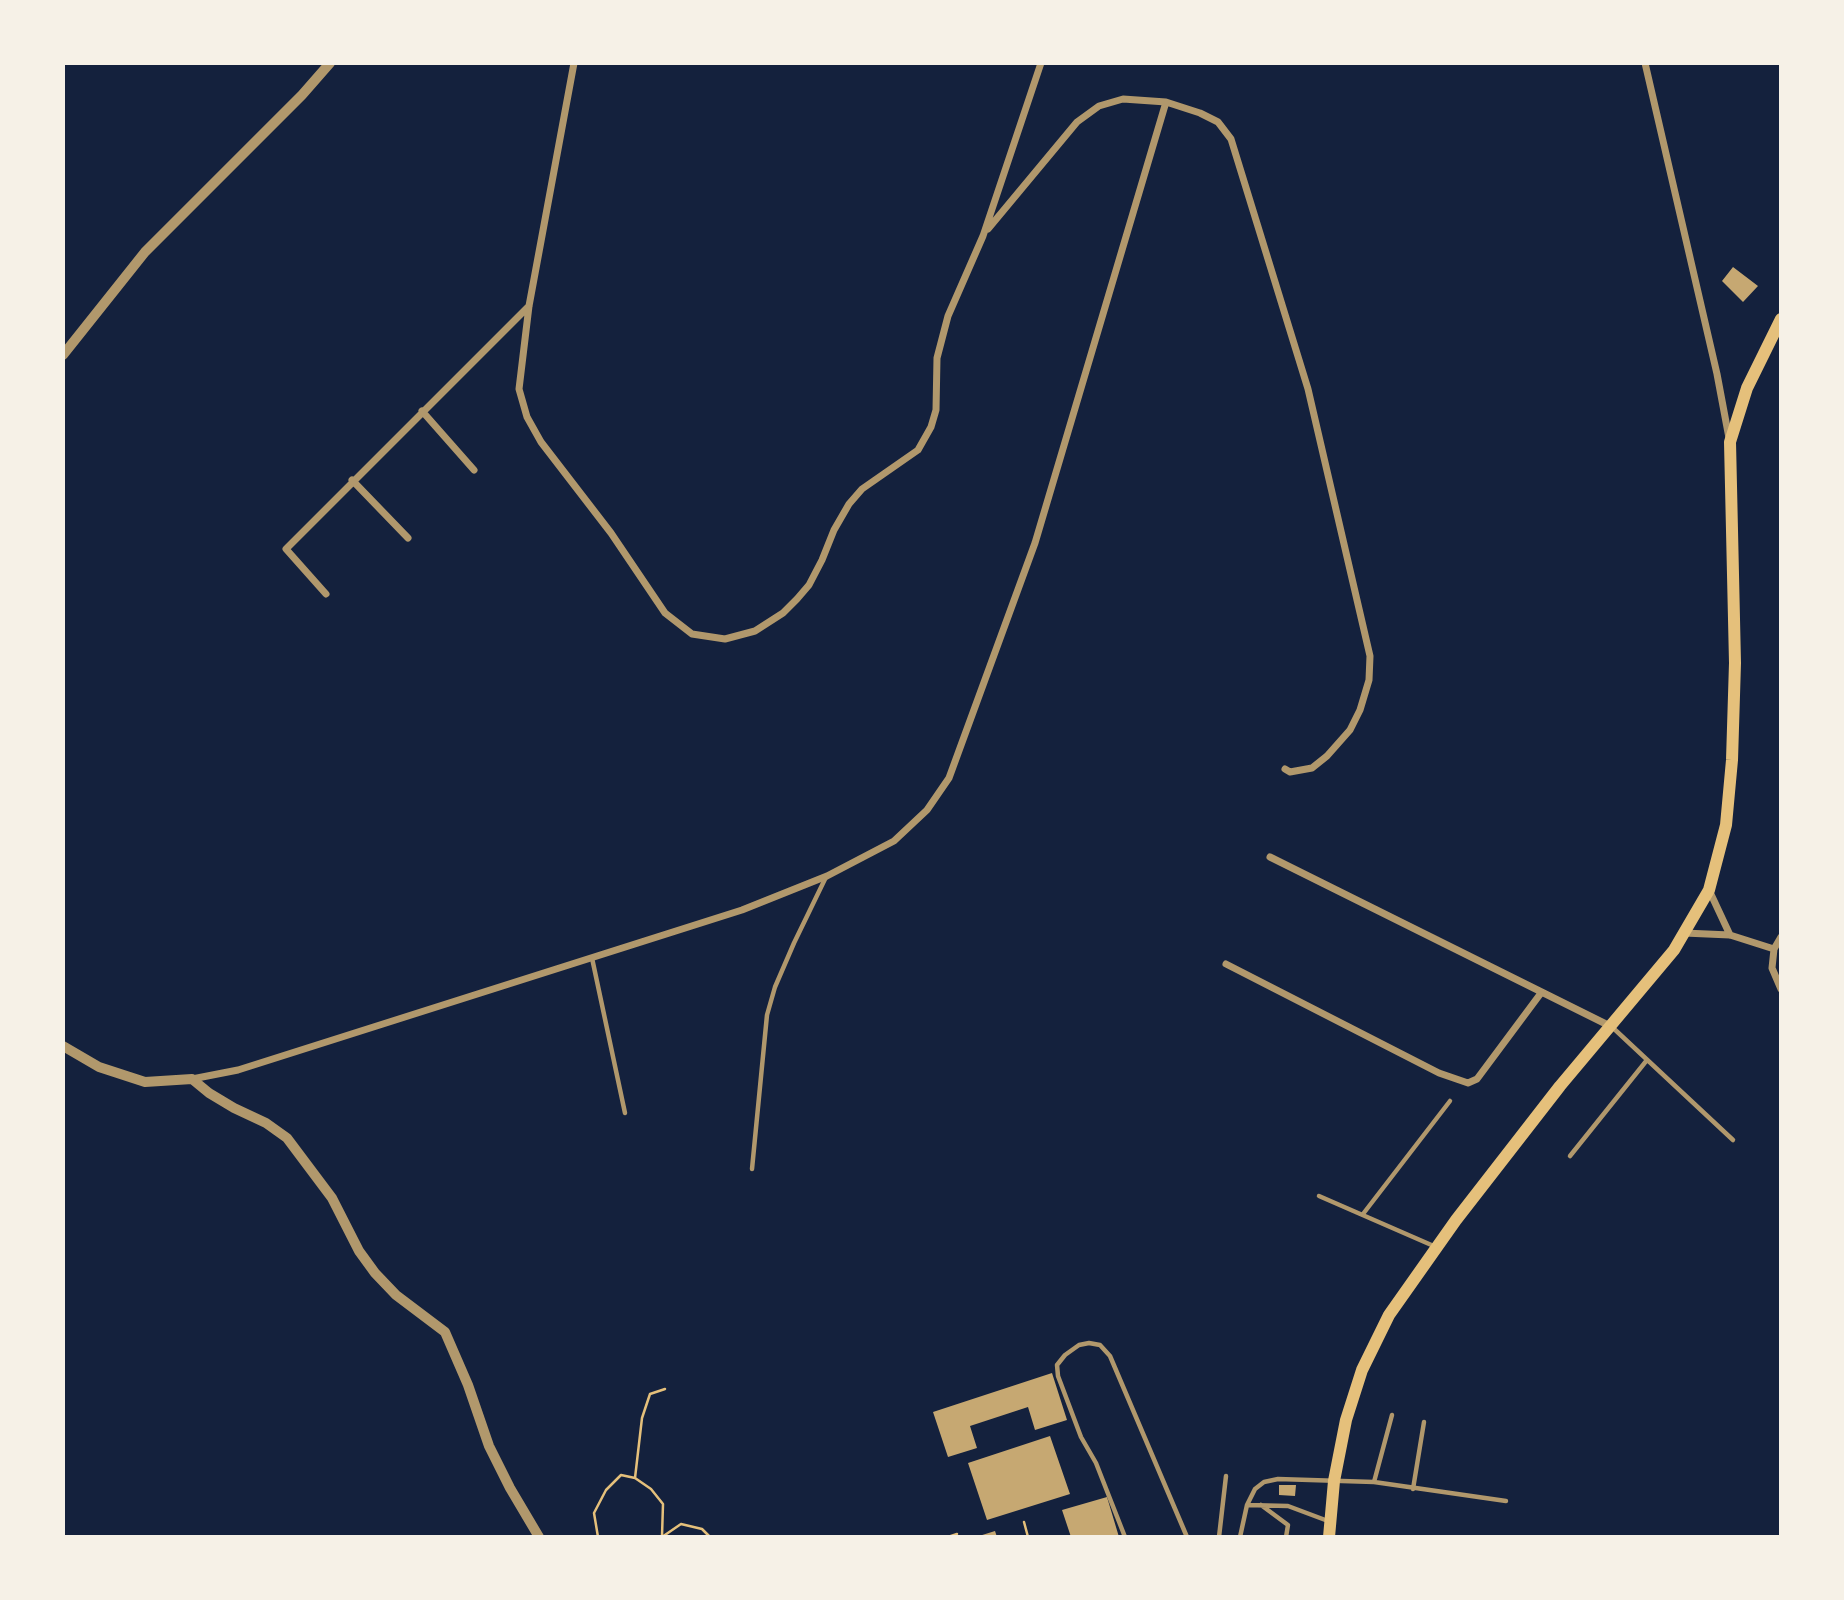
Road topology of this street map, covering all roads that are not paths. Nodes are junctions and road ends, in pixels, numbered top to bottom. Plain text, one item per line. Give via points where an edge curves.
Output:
1 (330, 63) edge
2 (574, 63) edge
3 (1041, 63) edge
4 (1645, 63) edge
5 (1166, 102) junction
6 (983, 236) junction
7 (529, 306) junction
8 (1781, 320) edge
9 (63, 355) edge
10 (422, 411) junction
11 (1730, 442) junction
12 (474, 470) dead end
13 (352, 480) junction
14 (408, 538) dead end
15 (326, 594) dead end
16 (1284, 769) dead end
17 (1270, 857) dead end
18 (827, 876) junction
19 (1709, 890) junction
20 (1685, 933) junction
21 (1730, 935) junction
22 (1781, 937) edge
23 (1774, 949) junction
24 (592, 958) junction
25 (1226, 964) dead end
26 (1781, 989) edge
27 (1541, 993) junction
28 (1611, 1026) junction
29 (63, 1046) edge
30 (1647, 1060) junction
31 (192, 1079) junction
32 (1450, 1101) dead end
33 (625, 1113) dead end
34 (1732, 1140) dead end
35 (1570, 1156) dead end
36 (752, 1169) dead end
37 (1319, 1196) dead end
38 (1363, 1214) junction
39 (1437, 1248) junction
40 (1392, 1415) dead end
41 (1423, 1422) dead end
42 (1226, 1476) dead end
43 (1334, 1482) junction
44 (1374, 1482) junction
45 (1413, 1489) junction
46 (1506, 1501) dead end
47 (1247, 1505) junction
48 (1261, 1505) junction
49 (1330, 1522) junction
50 (539, 1537) edge
51 (1125, 1537) edge
52 (1187, 1537) edge
53 (1219, 1537) edge
54 (1240, 1537) edge
55 (1286, 1537) edge
56 (1329, 1537) edge

1 - 9 street via 145,252
2 - 7 street
3 - 6 street
4 - 11 street
5 - 6 street via 1123,99 1099,106 1077,122
5 - 16 street via 1218,122 1231,139 1308,389 1370,656 1369,680 1350,730 1312,768
5 - 18 street via 1035,543 949,778 927,810 894,841
6 - 7 street via 948,316 937,358 936,410 918,450 849,504 809,585 783,613 755,631 725,639 692,634 665,612 541,442 519,389
7 - 10 street
8 - 11 main road via 1747,388
10 - 12 street
10 - 13 street
11 - 19 main road via 1735,663 1732,760 1726,825
13 - 14 street
13 - 15 street via 286,549
17 - 27 street
18 - 24 street via 742,910
18 - 36 lane via 775,987 767,1015
19 - 20 main road
19 - 21 street
20 - 21 street
20 - 28 main road
21 - 23 street
22 - 23 street
23 - 26 street via 1772,968
24 - 31 street via 238,1070
24 - 33 lane
25 - 27 street via 1439,1073 1468,1083 1477,1079
27 - 28 street
28 - 30 lane
28 - 39 main road
29 - 31 street via 99,1067 145,1082
30 - 34 lane
30 - 35 lane
31 - 50 street via 287,1138 332,1198 375,1273 445,1332 489,1446
32 - 38 lane
37 - 38 lane
38 - 39 lane
39 - 43 main road via 1389,1315 1362,1370
40 - 44 lane
41 - 45 lane
42 - 53 lane
43 - 44 lane
43 - 47 lane via 1264,1482
43 - 49 main road
44 - 45 lane
45 - 46 lane
47 - 48 lane
47 - 54 lane
48 - 49 lane via 1288,1506
48 - 55 lane via 1287,1525
49 - 56 main road
51 - 52 lane via 1058,1376 1057,1365 1079,1345 1100,1345 1110,1356

